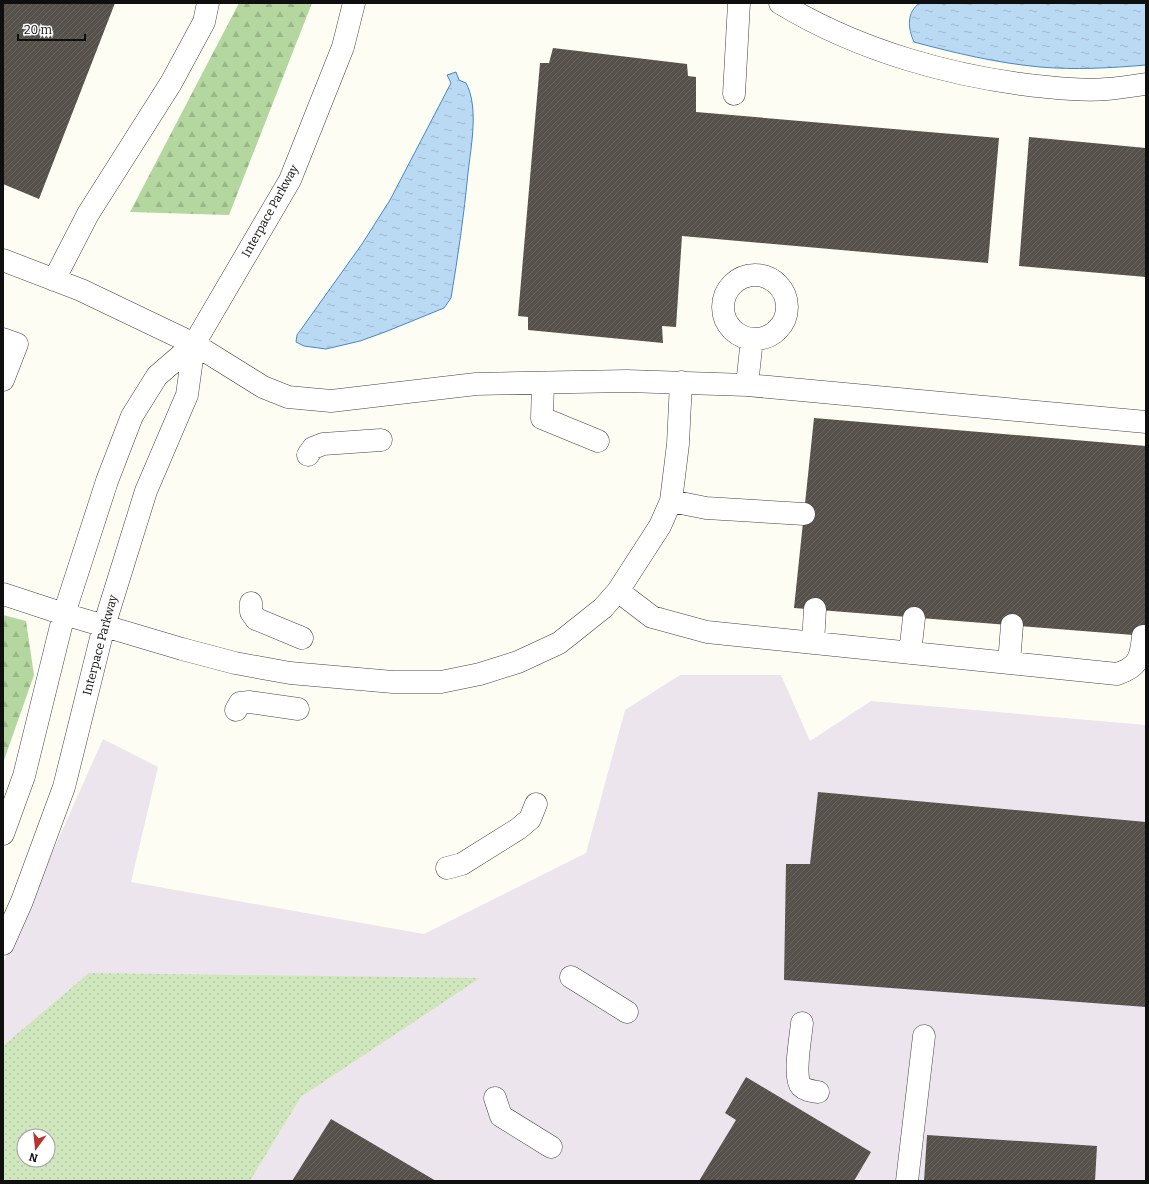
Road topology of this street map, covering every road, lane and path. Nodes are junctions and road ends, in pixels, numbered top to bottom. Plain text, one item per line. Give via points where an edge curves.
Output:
1 (208, 3) edge
2 (354, 3) edge
3 (738, 3) edge
4 (780, 3) edge
5 (1146, 84) edge
6 (734, 94) dead end
7 (3, 260) edge
8 (54, 280) junction
9 (752, 338) dead end
10 (3, 339) edge
11 (194, 344) junction
12 (3, 380) edge
13 (681, 382) junction
14 (543, 383) junction
15 (747, 385) junction
16 (1146, 422) edge
17 (381, 440) dead end
18 (598, 441) dead end
19 (308, 455) dead end
20 (671, 502) junction
21 (804, 514) dead end
22 (618, 591) junction
23 (3, 594) edge
24 (251, 603) dead end
25 (815, 609) dead end
26 (64, 614) junction
27 (914, 618) dead end
28 (1012, 625) dead end
29 (104, 626) junction
30 (1143, 636) dead end
31 (302, 638) dead end
32 (813, 643) junction
33 (910, 653) junction
34 (1009, 663) junction
35 (298, 709) dead end
36 (236, 710) dead end
37 (536, 804) dead end
38 (3, 834) edge
39 (447, 868) dead end
40 (3, 944) edge
41 (571, 977) dead end
42 (627, 1012) dead end
43 (802, 1023) dead end
44 (924, 1036) dead end
45 (818, 1092) dead end
46 (495, 1098) dead end
47 (551, 1147) dead end
48 (907, 1181) edge

1 - 8 street via 204,22 171,83 88,214
2 - 11 street, Interpace Parkway via 343,47 290,180
3 - 6 street
4 - 5 street via 796,13 864,43 900,57 960,74 1022,85 1066,89 1106,90
7 - 8 street
8 - 11 street via 81,290
9 - 15 street
10 - 12 street via 17,344
11 - 14 street via 263,387 295,397 331,401 476,384
11 - 26 street, Interpace Parkway via 157,376 132,416 107,481
11 - 29 street, Interpace Parkway via 187,395 146,491
13 - 14 street
13 - 15 street
13 - 20 street via 678,444
14 - 18 street via 542,418
15 - 16 street
17 - 19 street via 323,444 313,448
20 - 21 street via 706,508
20 - 22 street via 660,526
22 - 29 street via 603,608 559,643 518,662 480,674 441,682 393,682 290,673 235,663
22 - 32 street via 652,617 707,632
23 - 26 street
24 - 31 street via 251,612 256,619
25 - 32 street
26 - 29 street
26 - 38 street, Interpace Parkway via 24,776
27 - 33 street
28 - 34 street
29 - 40 street, Interpace Parkway via 64,787 22,901
30 - 34 street via 1141,657 1126,672 1117,674
32 - 33 street
33 - 34 street
35 - 36 street via 249,702 240,703
37 - 39 street via 530,819 518,829 462,864
41 - 42 street
43 - 45 street via 797,1076 800,1085 807,1091
44 - 48 street
46 - 47 street via 501,1116

